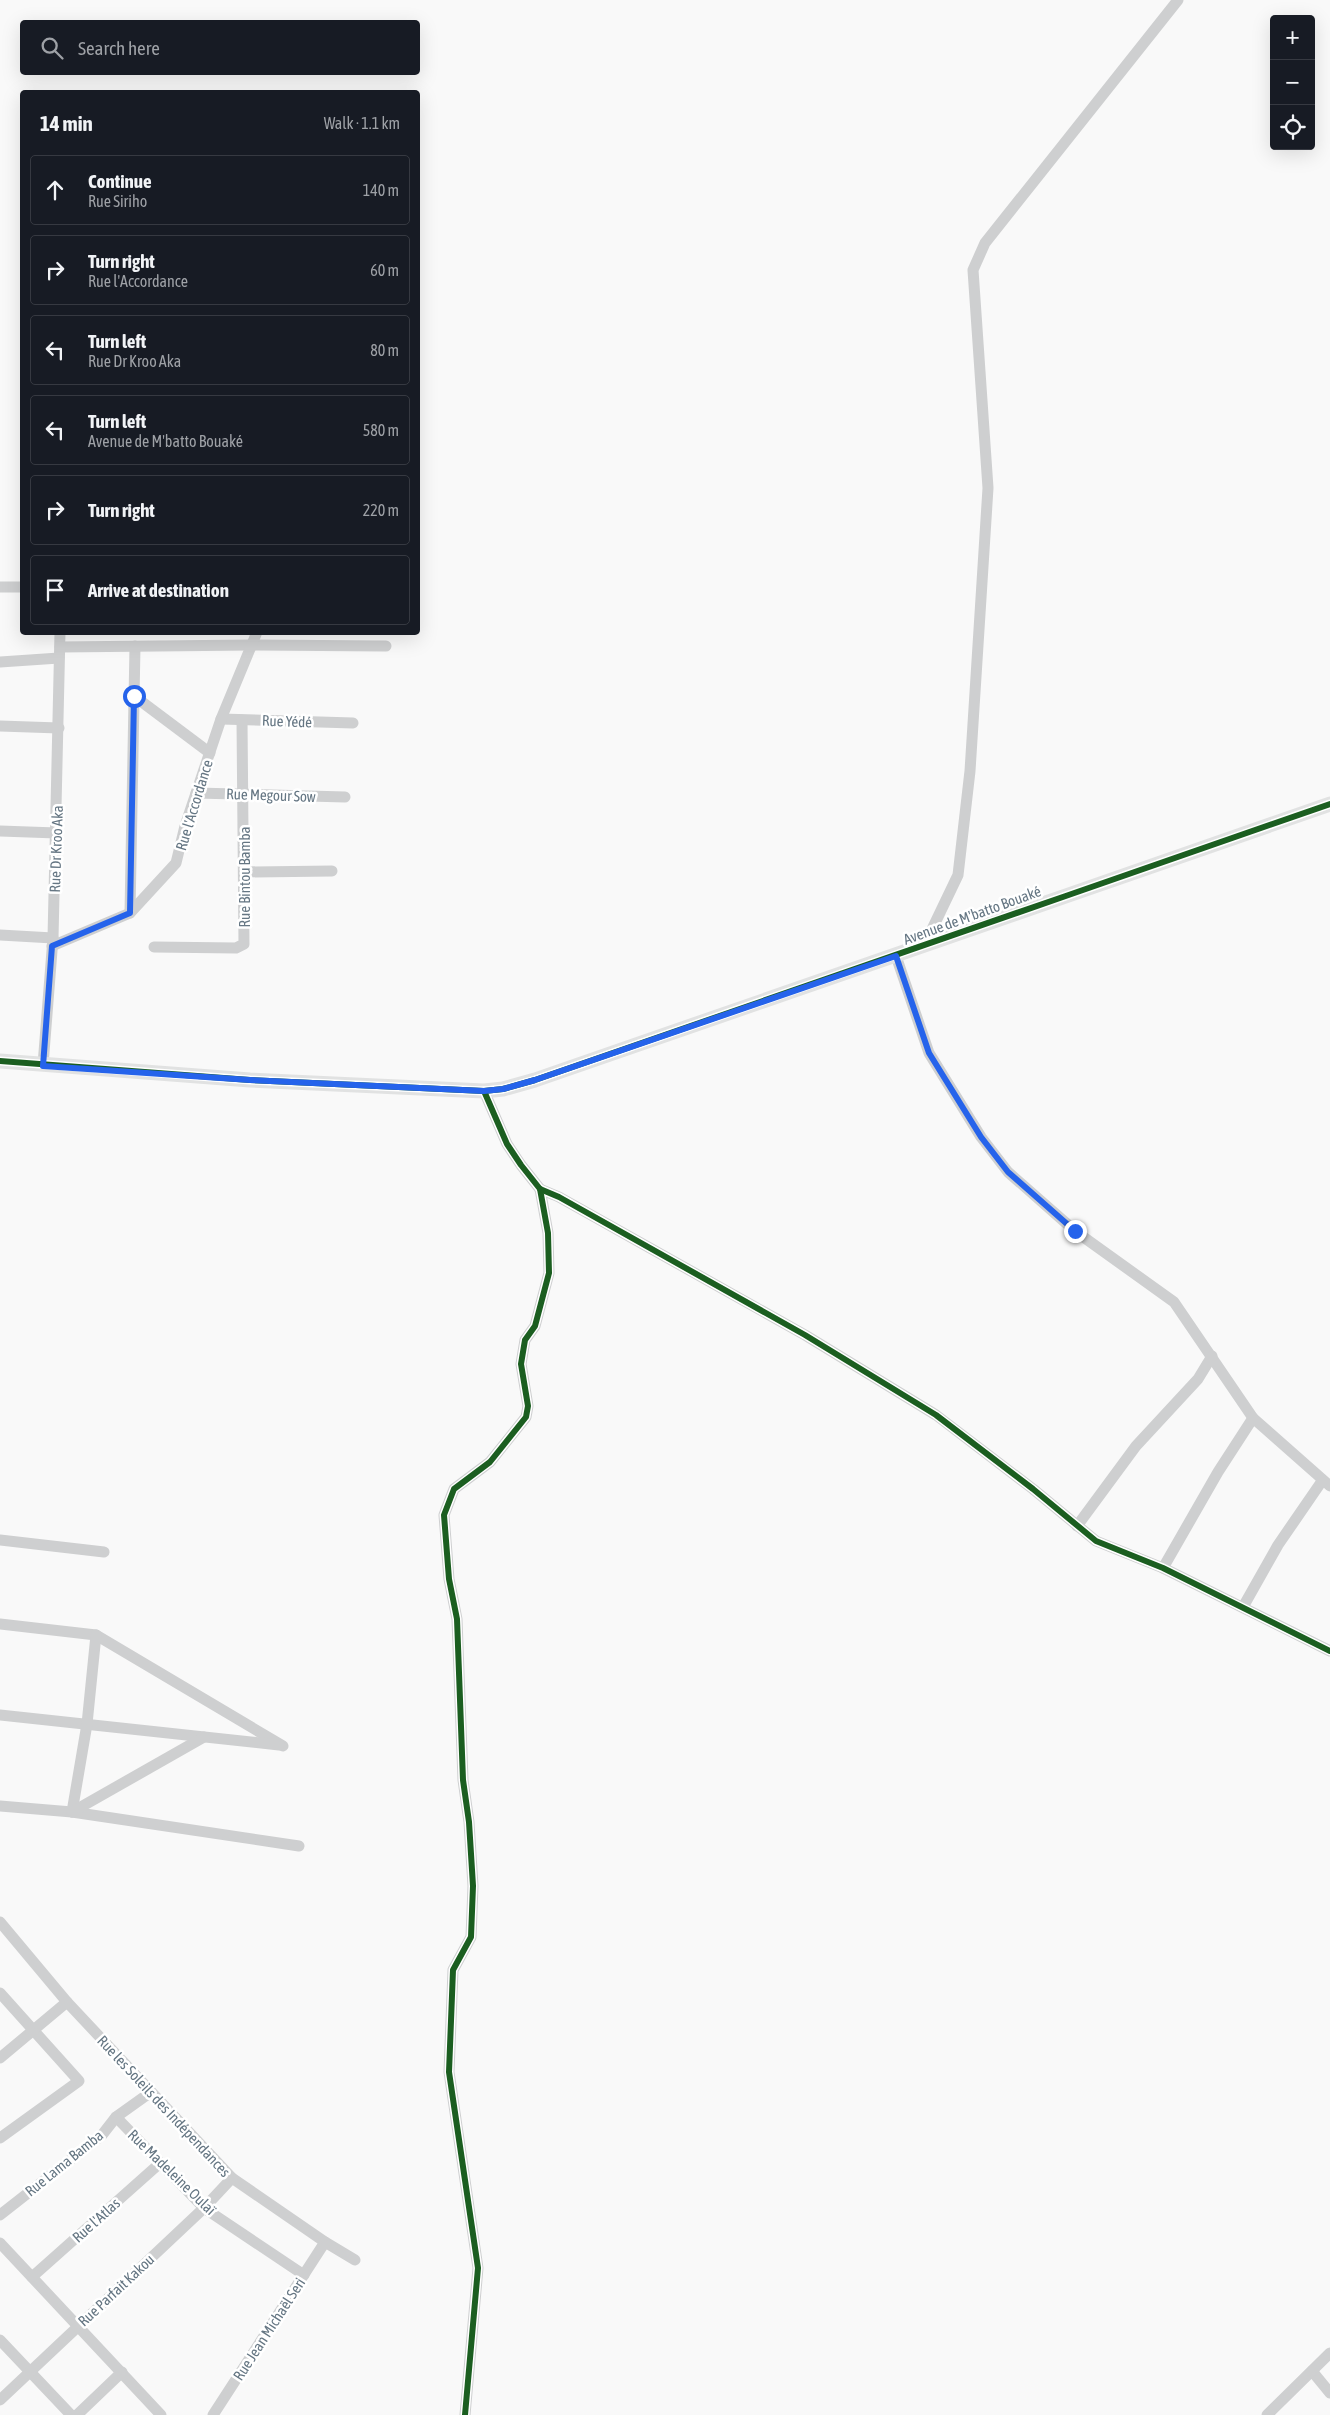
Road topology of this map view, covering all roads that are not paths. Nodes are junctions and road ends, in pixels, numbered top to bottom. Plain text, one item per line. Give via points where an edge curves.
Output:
1 (1178, 0) edge
2 (0, 587) edge
3 (20, 587) edge
4 (60, 635) edge
5 (256, 635) edge
6 (252, 645) junction
7 (135, 646) junction
8 (386, 646) dead end
9 (59, 652) junction
10 (0, 662) edge
11 (134, 696) junction
12 (222, 720) junction
13 (242, 720) junction
14 (353, 723) dead end
15 (0, 726) edge
16 (59, 728) junction
17 (210, 753) junction
18 (196, 793) junction
19 (244, 794) junction
20 (345, 797) dead end
21 (1330, 804) edge
22 (0, 831) edge
23 (57, 833) junction
24 (332, 871) dead end
25 (244, 872) junction
26 (130, 913) junction
27 (0, 935) edge
28 (53, 942) junction
29 (924, 946) junction
30 (154, 947) dead end
31 (896, 956) junction
32 (0, 1061) edge
33 (43, 1066) junction
34 (484, 1091) junction
35 (540, 1189) junction
36 (1212, 1356) junction
37 (1253, 1418) junction
38 (1326, 1484) edge
39 (1077, 1526) junction
40 (0, 1540) edge
41 (104, 1552) dead end
42 (1163, 1568) junction
43 (1243, 1607) junction
44 (0, 1624) edge
45 (96, 1635) junction
46 (1330, 1651) edge
47 (0, 1715) edge
48 (87, 1724) junction
49 (204, 1737) junction
50 (0, 1806) edge
51 (72, 1812) junction
52 (299, 1846) dead end
53 (0, 1922) edge
54 (0, 1993) edge
55 (67, 2002) junction
56 (34, 2030) junction
57 (0, 2058) edge
58 (151, 2092) junction
59 (116, 2117) junction
60 (0, 2138) edge
61 (159, 2164) junction
62 (232, 2178) junction
63 (204, 2208) junction
64 (0, 2215) edge
65 (325, 2242) junction
66 (0, 2243) edge
67 (355, 2260) dead end
68 (304, 2275) junction
69 (32, 2278) junction
70 (77, 2326) junction
71 (0, 2340) edge
72 (1330, 2353) edge
73 (30, 2372) junction
74 (122, 2372) junction
75 (1312, 2372) junction
76 (1330, 2393) edge
77 (0, 2400) edge
78 (70, 2415) edge
79 (77, 2415) edge
80 (161, 2415) edge
81 (213, 2415) edge
82 (465, 2415) edge
83 (1268, 2415) edge

1 - 29 street via 985,243 973,270 988,488 970,771 958,875
2 - 3 street
4 - 9 street, Rue Dr Kroo Aka
5 - 6 street, Rue l'Accordance
6 - 7 street
6 - 8 street
6 - 12 street, Rue l'Accordance
7 - 9 street
7 - 11 street
9 - 10 street
9 - 16 street, Rue Dr Kroo Aka
11 - 17 street
11 - 26 street
12 - 13 street, Rue Yédé
12 - 17 street, Rue l'Accordance
13 - 14 street, Rue Yédé
13 - 19 street, Rue Bintou Bamba
15 - 16 street
16 - 23 street, Rue Dr Kroo Aka
17 - 18 street, Rue l'Accordance
18 - 19 street, Rue Megour Sow
18 - 26 street, Rue l'Accordance via 176,863
19 - 20 street, Rue Megour Sow
19 - 25 street, Rue Bintou Bamba
21 - 29 street, Avenue de M'batto Bouaké
22 - 23 street
23 - 28 street, Rue Dr Kroo Aka
24 - 25 street
25 - 30 street, Rue Bintou Bamba via 244,944 236,948
26 - 28 street, Rue l'Accordance
27 - 28 street
28 - 33 street, Rue Dr Kroo Aka
29 - 31 street, Avenue de M'batto Bouaké
31 - 34 street, Avenue de M'batto Bouaké via 535,1080
31 - 36 street via 929,1053 981,1137 1008,1172 1075,1231 1174,1302
32 - 33 street, Avenue de M'batto Bouaké
33 - 34 street, Avenue de M'batto Bouaké
34 - 35 street via 507,1144
35 - 39 street via 804,1335 936,1415
35 - 82 street via 548,1233 549,1273 535,1326 525,1340 521,1364 528,1406 526,1417 490,1462 454,1489 444,1515 449,1580 457,1619 463,1780 473,1886 471,1936 453,1970 448,2072 478,2268
36 - 37 street
36 - 39 street via 1198,1379 1136,1446
37 - 38 street
37 - 42 street
38 - 43 street via 1278,1545
39 - 42 street via 1096,1541
40 - 41 street
42 - 43 street
43 - 46 street
44 - 45 street
45 - 48 street
45 - 49 street via 283,1746
47 - 48 street
48 - 49 street
48 - 51 street
49 - 51 street
50 - 51 street
51 - 52 street
53 - 55 street, Rue les Soleils des Indépendances
54 - 56 street
55 - 56 street
55 - 58 street, Rue les Soleils des Indépendances
56 - 57 street
56 - 60 street via 79,2081
58 - 59 street, Rue Lama Bamba
58 - 62 street, Rue les Soleils des Indépendances
59 - 61 street, Rue Madeleine Oulaï
59 - 64 street, Rue Lama Bamba via 102,2135
61 - 63 street, Rue Madeleine Oulaï
61 - 69 street, Rue l'Atlas
62 - 63 street, Rue Parfait Kakou
62 - 65 street, Rue les Soleils des Indépendances
63 - 68 street, Rue Madeleine Oulaï
63 - 70 street, Rue Parfait Kakou
65 - 67 street, Rue les Soleils des Indépendances
65 - 68 street, Rue Jean Michaël Seri
66 - 69 street
68 - 81 street, Rue Jean Michaël Seri
69 - 70 street
70 - 73 street, Rue Parfait Kakou
70 - 74 street
71 - 73 street
72 - 75 street
73 - 77 street, Rue Parfait Kakou
73 - 78 street
74 - 79 street
74 - 80 street
75 - 76 street
75 - 83 street

